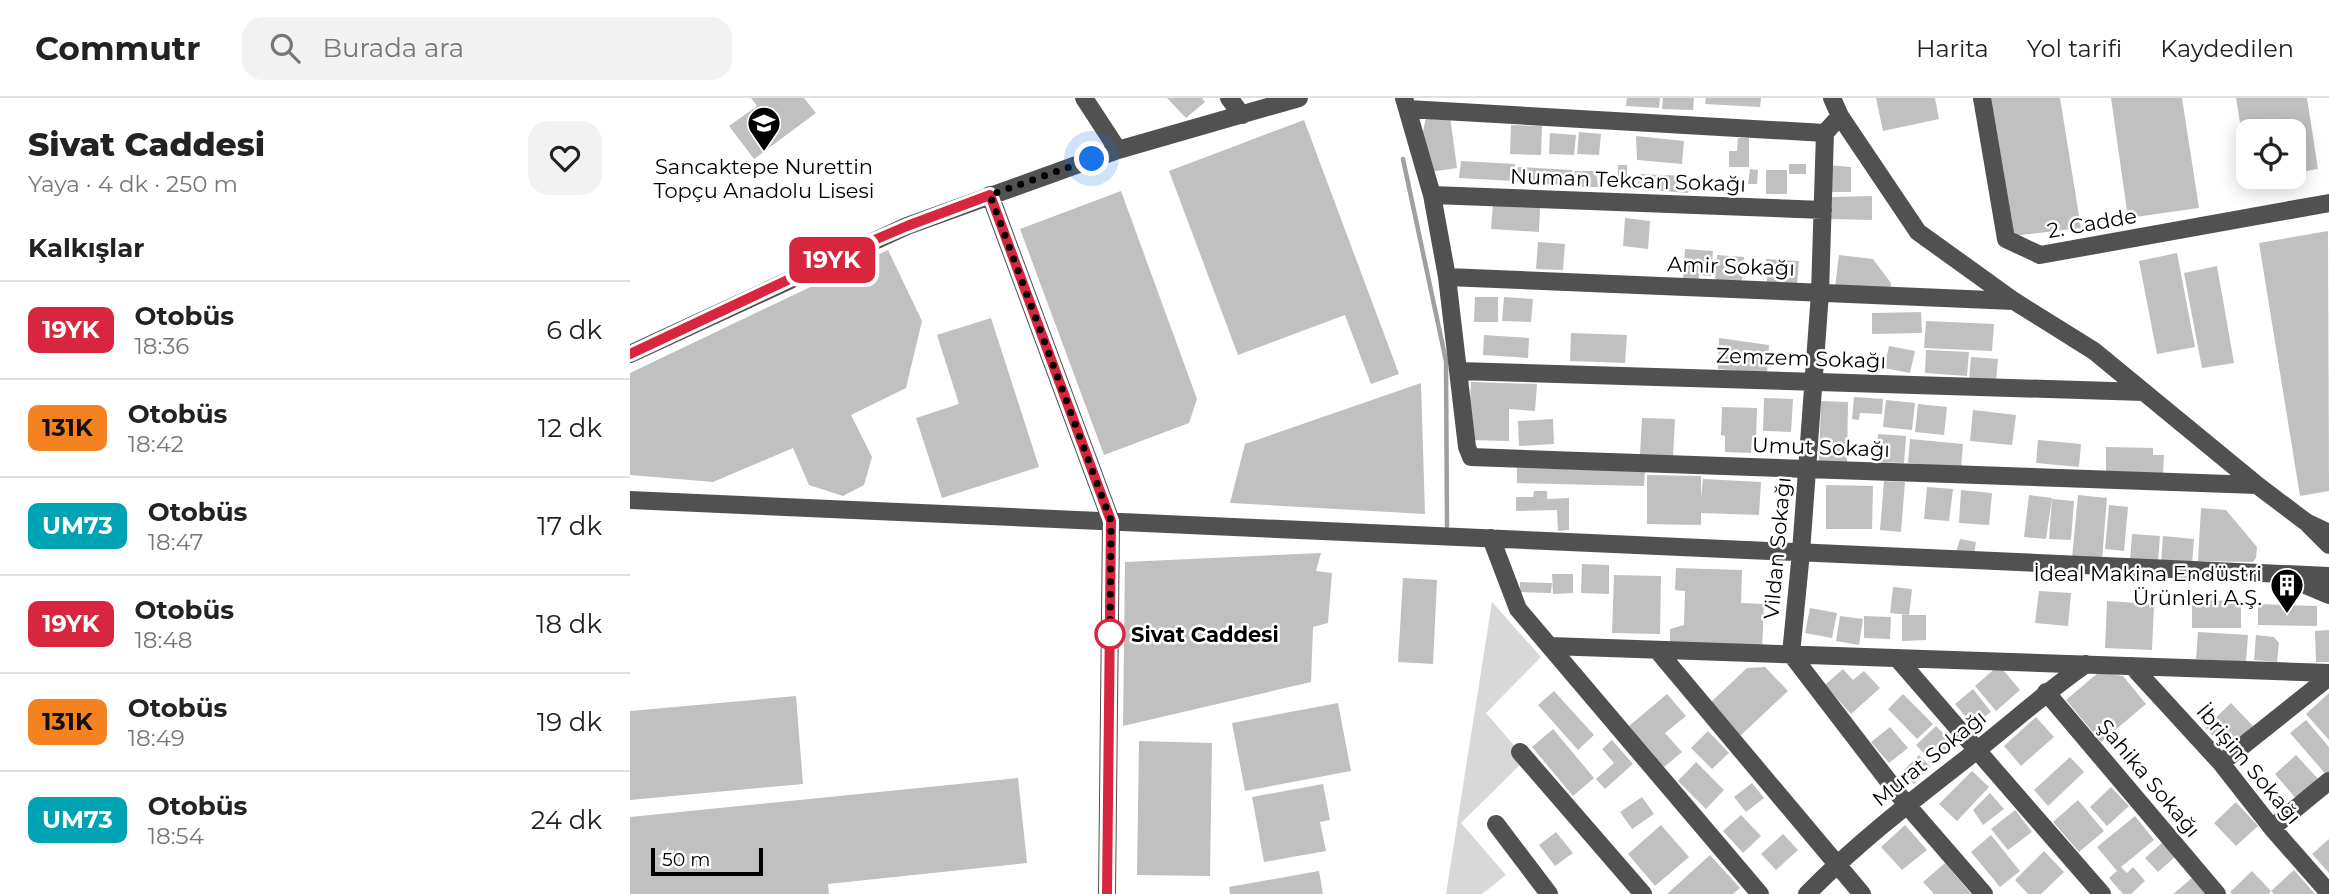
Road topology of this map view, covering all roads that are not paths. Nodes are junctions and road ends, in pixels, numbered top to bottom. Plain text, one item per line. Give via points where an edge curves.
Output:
1 (1084, 98) edge
2 (1229, 98) edge
3 (1299, 98) edge
4 (1832, 98) edge
5 (1982, 98) edge
6 (1406, 104) edge
7 (1242, 115) junction
8 (1840, 116) junction
9 (1825, 134) junction
10 (1118, 149) junction
11 (990, 195) junction
12 (1432, 195) junction
13 (2329, 203) edge
14 (1822, 210) junction
15 (1447, 277) junction
16 (1820, 293) junction
17 (2014, 301) junction
18 (630, 354) edge
19 (1458, 371) junction
20 (1814, 382) junction
21 (2144, 392) junction
22 (1807, 469) junction
23 (2257, 485) junction
24 (630, 500) edge
25 (1111, 521) junction
26 (2306, 522) junction
27 (2329, 533) edge
28 (1490, 538) junction
29 (2329, 545) edge
30 (1801, 552) junction
31 (2278, 573) junction
32 (2329, 576) edge
33 (2329, 595) edge
34 (1550, 646) junction
35 (1657, 650) junction
36 (1791, 654) junction
37 (1897, 658) junction
38 (2086, 664) junction
39 (2132, 666) junction
40 (2329, 675) edge
41 (2046, 692) junction
42 (1978, 749) junction
43 (1520, 752) dead end
44 (2221, 763) junction
45 (2329, 781) edge
46 (1906, 804) junction
47 (1496, 824) dead end
48 (2272, 828) junction
49 (1836, 864) junction
50 (1107, 894) edge
51 (1549, 894) edge
52 (1643, 894) edge
53 (1760, 894) edge
54 (1807, 894) edge
55 (1862, 894) edge
56 (1983, 894) edge
57 (2102, 894) edge
58 (2217, 894) edge
59 (2329, 894) edge

1 - 10 street
2 - 7 street
3 - 7 street
4 - 8 street
5 - 13 street, 2. Cadde via 2006,239 2040,255
6 - 9 street
6 - 12 street
7 - 10 street
8 - 9 street
8 - 17 street via 1918,232
9 - 14 street, Vildan Sokağı
10 - 11 street
11 - 18 street via 858,247
11 - 25 street
12 - 14 street, Numan Tekcan Sokağı
12 - 15 street
14 - 16 street, Vildan Sokağı
15 - 16 street, Amir Sokağı
15 - 19 street
16 - 17 street, Amir Sokağı
16 - 20 street, Vildan Sokağı
17 - 21 street via 2094,351
19 - 20 street, Zemzem Sokağı
19 - 22 street, Umut Sokağı via 1471,457
20 - 21 street, Zemzem Sokağı
20 - 22 street, Vildan Sokağı
21 - 23 street
22 - 23 street, Umut Sokağı
22 - 30 street, Vildan Sokağı
23 - 26 street
24 - 25 street
25 - 28 street
25 - 50 street
26 - 27 street
26 - 29 street
28 - 30 street
28 - 34 street via 1518,609
30 - 31 street
30 - 36 street, Vildan Sokağı
31 - 32 street
31 - 33 street
34 - 35 street
34 - 53 street
35 - 36 street
35 - 49 street
36 - 37 street
36 - 46 street
37 - 38 street
37 - 42 street
38 - 39 street
38 - 41 street, Murat Sokağı
39 - 40 street
39 - 44 street, İbrişim Sokağı
40 - 44 street
41 - 42 street, Murat Sokağı
41 - 58 street, Şahika Sokağı
42 - 46 street, Murat Sokağı
42 - 57 street
43 - 52 street
44 - 48 street, İbrişim Sokağı
45 - 48 street
46 - 49 street, Murat Sokağı
46 - 56 street
47 - 51 street
48 - 59 street, İbrişim Sokağı
49 - 54 street, Murat Sokağı
49 - 55 street

